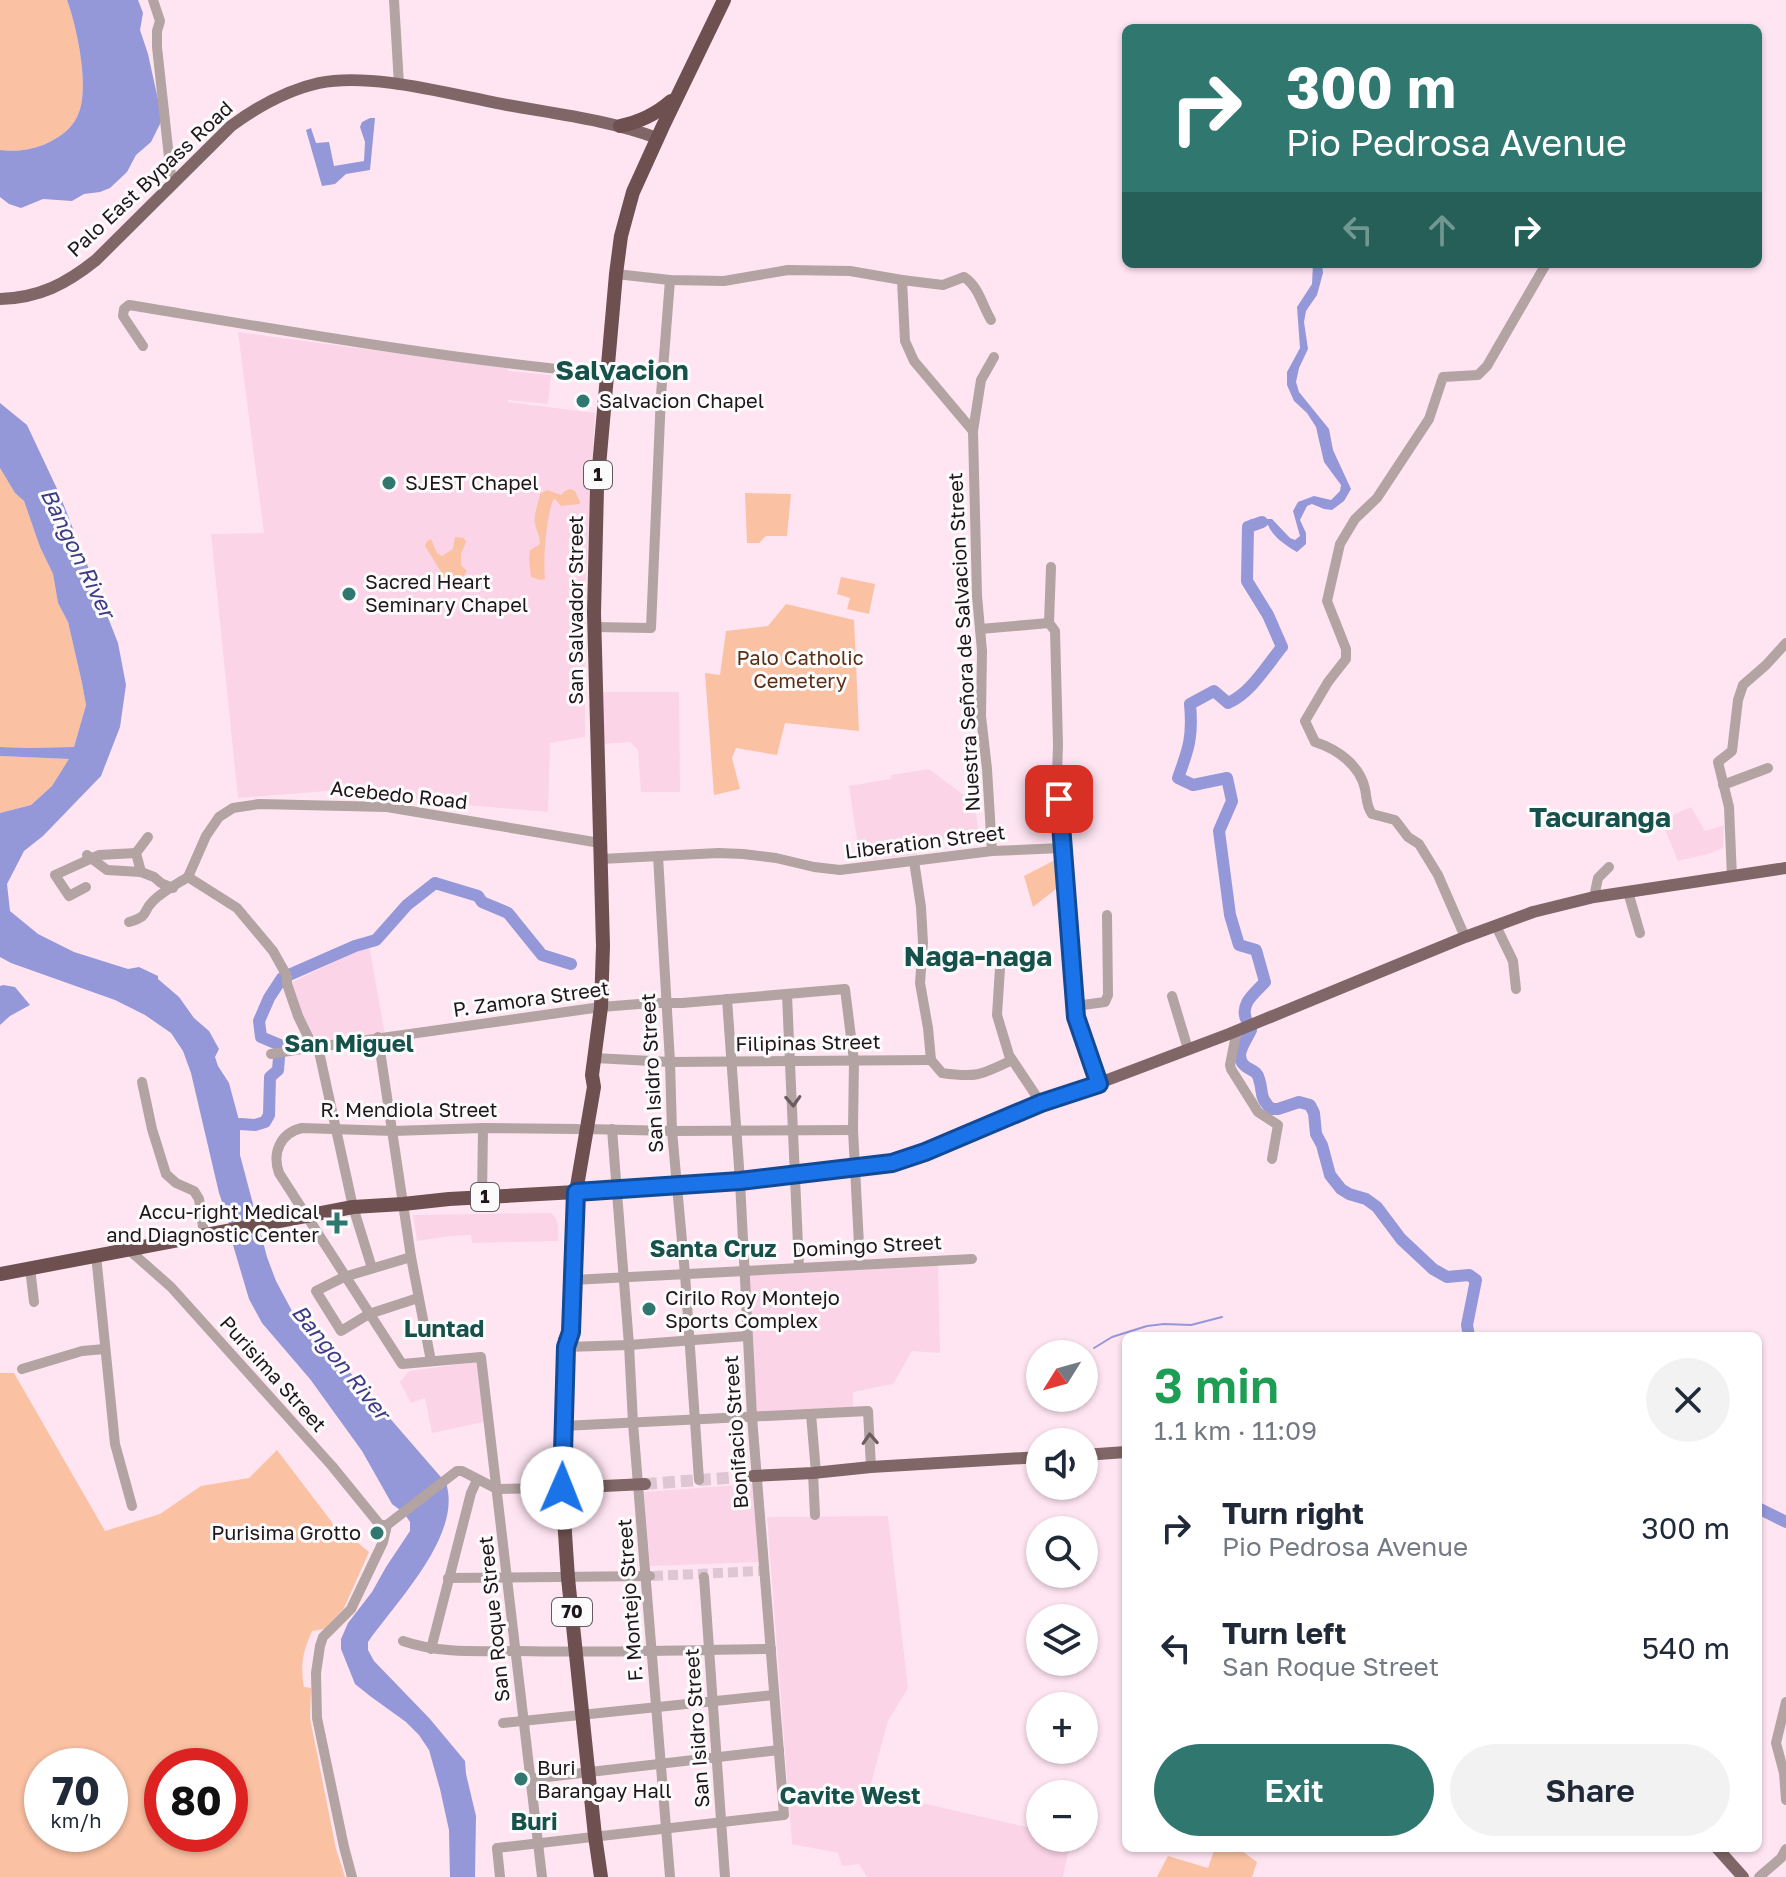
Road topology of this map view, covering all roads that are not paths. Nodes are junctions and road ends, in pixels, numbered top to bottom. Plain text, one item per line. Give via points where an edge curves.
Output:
1 (153, 0) edge
2 (394, 0) edge
3 (724, 0) edge
4 (399, 85) junction
5 (677, 96) junction
6 (620, 126) junction
7 (638, 132) joint
8 (654, 145) junction
9 (172, 185) junction
10 (1544, 268) edge
11 (616, 274) junction
12 (670, 280) junction
13 (902, 280) junction
14 (0, 299) edge
15 (991, 320) dead end
16 (143, 346) dead end
17 (994, 357) dead end
18 (606, 374) junction
19 (973, 431) junction
20 (1051, 567) dead end
21 (1049, 623) junction
22 (594, 627) junction
23 (980, 629) junction
24 (1786, 643) edge
25 (1768, 768) dead end
26 (1723, 785) junction
27 (148, 837) dead end
28 (600, 843) junction
29 (1062, 848) junction
30 (992, 851) junction
31 (136, 853) junction
32 (88, 856) junction
33 (658, 856) junction
34 (601, 859) junction
35 (914, 861) junction
36 (1609, 867) dead end
37 (1786, 868) edge
38 (141, 872) junction
39 (188, 877) junction
40 (1732, 877) junction
41 (86, 887) dead end
42 (173, 888) junction
43 (1628, 892) junction
44 (1594, 897) junction
45 (1107, 915) dead end
46 (129, 922) dead end
47 (1496, 926) junction
48 (1640, 933) dead end
49 (1465, 937) junction
50 (1000, 968) dead end
51 (1516, 989) dead end
52 (787, 995) junction
53 (1172, 996) dead end
54 (727, 999) junction
55 (666, 1003) junction
56 (1075, 1006) junction
57 (601, 1007) junction
58 (1242, 1028) junction
59 (378, 1037) junction
60 (316, 1047) junction
61 (1188, 1049) junction
62 (271, 1054) dead end
63 (595, 1058) junction
64 (931, 1060) junction
65 (1012, 1060) junction
66 (791, 1061) junction
67 (854, 1061) junction
68 (670, 1062) junction
69 (732, 1062) junction
70 (142, 1082) dead end
71 (1099, 1084) junction
72 (1041, 1103) junction
73 (336, 1128) junction
74 (483, 1128) junction
75 (582, 1129) junction
76 (612, 1129) junction
77 (736, 1130) junction
78 (795, 1130) junction
79 (853, 1130) junction
80 (393, 1131) junction
81 (672, 1131) junction
82 (1272, 1159) dead end
83 (855, 1168) junction
84 (795, 1175) junction
85 (740, 1181) junction
86 (677, 1186) junction
87 (617, 1189) junction
88 (482, 1197) junction
89 (571, 1198) junction
90 (403, 1204) junction
91 (353, 1207) junction
92 (306, 1215) junction
93 (212, 1233) junction
94 (128, 1249) junction
95 (96, 1255) junction
96 (411, 1257) junction
97 (972, 1259) dead end
98 (860, 1264) junction
99 (30, 1268) junction
100 (372, 1268) junction
101 (799, 1268) junction
102 (745, 1272) junction
103 (0, 1274) edge
104 (685, 1274) junction
105 (344, 1277) junction
106 (623, 1278) junction
107 (573, 1280) junction
108 (418, 1298) junction
109 (34, 1302) dead end
110 (369, 1314) junction
111 (747, 1336) junction
112 (688, 1341) junction
113 (629, 1345) junction
114 (566, 1347) junction
115 (105, 1349) junction
116 (431, 1361) junction
117 (22, 1369) dead end
118 (811, 1414) junction
119 (752, 1417) junction
120 (694, 1419) junction
121 (633, 1423) junction
122 (563, 1426) junction
123 (1122, 1452) edge
124 (1098, 1454) edge
125 (1026, 1458) edge
126 (871, 1467) junction
127 (814, 1473) junction
128 (755, 1476) junction
129 (477, 1480) junction
130 (699, 1480) dead end
131 (642, 1484) junction
132 (562, 1488) junction
133 (497, 1489) junction
134 (132, 1506) dead end
135 (815, 1515) dead end
136 (387, 1525) junction
137 (650, 1576) junction
138 (704, 1577) dead end
139 (448, 1578) junction
140 (568, 1578) junction
141 (508, 1579) junction
142 (403, 1641) dead end
143 (431, 1649) junction
144 (771, 1649) junction
145 (709, 1650) junction
146 (515, 1651) junction
147 (577, 1652) junction
148 (652, 1652) junction
149 (774, 1695) junction
150 (712, 1702) junction
151 (1786, 1702) edge
152 (656, 1708) junction
153 (583, 1716) junction
154 (524, 1721) junction
155 (503, 1723) dead end
156 (779, 1750) junction
157 (716, 1757) junction
158 (660, 1763) junction
159 (589, 1772) junction
160 (530, 1779) junction
161 (1786, 1800) edge
162 (721, 1823) junction
163 (666, 1828) junction
164 (595, 1836) junction
165 (538, 1844) junction
166 (1786, 1849) edge
167 (1721, 1852) edge
168 (352, 1877) edge
169 (500, 1877) edge
170 (542, 1877) edge
171 (601, 1877) edge
172 (670, 1877) edge
173 (725, 1877) edge
174 (1743, 1877) edge
175 (1759, 1877) edge

1 - 9 street via 160,21 157,47
2 - 4 street
3 - 5 highway, 1
4 - 6 main road, Palo East Bypass Road
4 - 9 main road, Palo East Bypass Road via 319,83 273,100 231,126
5 - 6 highway via 651,117
5 - 8 highway, 1
6 - 7 main road, Palo East Bypass Road
7 - 8 highway
8 - 11 highway, San Salvador Street / 1 via 633,192
9 - 14 main road, Palo East Bypass Road via 75,277 33,295
10 - 49 street via 1487,366 1478,375 1443,377 1429,419 1340,544 1327,601 1346,659 1305,721 1315,742 1330,746 1362,777 1372,814 1395,820 1419,844
11 - 12 street
11 - 18 highway, San Salvador Street / 1
12 - 13 street via 724,281 788,270 850,271
12 - 22 street via 651,628
13 - 15 street via 943,285 964,277 979,293
13 - 19 street via 905,341 914,361
16 - 18 street via 123,316 129,305 492,362
17 - 19 street, Nuestra Señora de Salvacion Street via 981,380
18 - 22 highway, San Salvador Street / 1
19 - 23 street, Nuestra Señora de Salvacion Street
20 - 21 street
21 - 23 street
21 - 29 street via 1055,631
22 - 28 highway, San Salvador Street / 1
23 - 30 street, Nuestra Señora de Salvacion Street
24 - 26 street via 1743,685 1732,751 1718,762
25 - 26 street
26 - 40 street
27 - 31 street
28 - 34 highway, San Salvador Street / 1
28 - 39 street, Acebedo Road via 387,807 259,804 233,808 219,817
29 - 30 street, Liberation Street
29 - 56 street
30 - 35 street, Liberation Street
31 - 32 street
31 - 38 street
32 - 38 street via 107,870
32 - 41 street via 55,875 69,896
33 - 34 street, Liberation Street
33 - 35 street, Liberation Street via 743,854 840,870
33 - 55 street, San Isidro Street
34 - 57 highway, San Salvador Street / 1
35 - 64 street via 923,943 920,983
36 - 44 street via 1598,878
37 - 40 main road
38 - 42 street
39 - 42 street
39 - 60 street via 237,908 273,951
40 - 43 main road
42 - 46 street via 151,902 142,918
43 - 44 main road
43 - 48 street
44 - 47 main road
45 - 56 street via 1108,995 1105,1002
47 - 49 main road
47 - 51 street via 1513,961
49 - 58 main road
50 - 65 street via 997,1015
52 - 54 street, P. Zamora Street
52 - 66 street
52 - 67 street, P. Zamora Street via 845,989
53 - 61 street
54 - 55 street, P. Zamora Street
54 - 69 street, Bonifacio Street
55 - 57 street, P. Zamora Street
55 - 68 street, San Isidro Street
56 - 71 street
57 - 59 street, P. Zamora Street
57 - 63 highway, San Salvador Street / 1
58 - 61 main road
58 - 82 street via 1230,1065 1258,1112 1278,1125
59 - 60 street, P. Zamora Street
59 - 80 street
60 - 62 street, P. Zamora Street
60 - 73 street
61 - 71 main road
63 - 68 street, Filipinas Street
63 - 75 highway, San Salvador Street / 1 via 585,1087
64 - 65 street, Filipinas Street via 942,1073 966,1076 979,1076
64 - 67 street, Filipinas Street
65 - 72 street
66 - 67 street, Filipinas Street
66 - 69 street, Filipinas Street
66 -> 78 street
67 - 79 street
68 - 69 street, Filipinas Street
68 - 81 street, San Isidro Street
69 - 77 street, Bonifacio Street
70 - 93 street via 166,1174 194,1191
71 - 72 main road
72 - 83 main road via 925,1152
73 - 80 street, R. Mendiola Street
73 - 91 street
73 - 92 street, R. Mendiola Street via 292,1130 276,1153 279,1173
74 - 75 street, R. Mendiola Street
74 - 80 street, R. Mendiola Street
74 - 88 street
75 - 76 street, R. Mendiola Street
75 - 89 highway, San Salvador Street / 1
76 - 81 street, R. Mendiola Street
76 - 87 street, F. Montejo Street
77 - 78 street, R. Mendiola Street
77 - 81 street, R. Mendiola Street
77 - 85 street, Bonifacio Street
78 - 79 street, R. Mendiola Street
78 - 84 street
79 - 83 street
80 - 90 street
81 - 86 street, San Isidro Street
83 - 84 main road
83 - 98 street
84 - 85 main road
84 - 101 street
85 - 86 main road
85 - 102 street, Bonifacio Street
86 - 87 main road
86 - 104 street, San Isidro Street
87 - 89 main road
87 - 106 street, F. Montejo Street
88 - 89 highway, 1
88 - 90 highway, 1
89 - 90 highway, 1
89 - 107 highway, San Salvador Street / 70
89 - 114 highway, San Salvador Street / 70
90 - 91 highway, 1
90 - 96 street
91 - 92 highway, 1
91 - 100 street
92 - 93 highway, 1
92 - 105 street
93 - 94 highway, 1
94 - 95 highway, 1
94 - 136 street, Purisima Street via 171,1287 380,1525
95 - 99 highway, 1
95 - 115 street
96 - 100 street
96 - 108 street
97 - 98 street, Domingo Street
98 - 101 street, Domingo Street
99 - 103 highway, 1
99 - 109 street
100 - 105 street
101 - 102 street, Domingo Street
102 - 104 street, Domingo Street
102 - 111 street, Bonifacio Street
104 - 106 street, Domingo Street
104 - 112 street, San Isidro Street
105 - 110 street
105 - 110 street via 316,1291 341,1331
106 - 107 street, Domingo Street
106 - 113 street, F. Montejo Street
107 - 114 highway, San Salvador Street / 70
108 - 110 street
108 - 116 street
110 - 116 street via 402,1364
111 - 112 street
111 - 119 street, Bonifacio Street
112 - 113 street
112 - 120 street, San Isidro Street
113 - 114 street
113 - 121 street, F. Montejo Street
114 - 122 highway, San Salvador Street / 70
115 - 117 street
115 - 134 street via 115,1444
116 - 133 street, San Roque Street via 481,1357
118 - 119 street
126 -> 118 street via 868,1411
118 - 127 street
119 - 120 street
119 - 128 street, Bonifacio Street
120 - 121 street
120 - 130 street, San Isidro Street
121 - 122 street
121 - 131 street, F. Montejo Street
122 - 132 highway, San Salvador Street / 70
123 - 124 main road
125 - 126 main road
126 - 127 main road
127 - 128 main road
127 - 135 street
128 - 144 street, Bonifacio Street
129 - 133 street
129 - 136 street via 460,1471
129 - 139 street
131 - 132 main road
131 - 137 street, F. Montejo Street
132 - 133 street
132 - 140 highway, San Salvador Street / 70
133 - 141 street, San Roque Street
136 - 168 street via 351,1609 323,1637 316,1673 317,1718
137 - 140 street
137 - 148 street, F. Montejo Street
138 - 145 street, San Isidro Street
139 - 141 street
139 - 143 street
140 - 141 street
140 - 147 highway, San Salvador Street / 70
141 - 146 street, San Roque Street
142 - 143 street
143 - 146 street
144 - 145 street
144 - 149 street, Bonifacio Street
145 - 148 street
145 - 150 street, San Isidro Street
146 - 147 street
146 - 154 street, San Roque Street
147 - 148 street
147 - 153 highway, San Salvador Street / 70
148 - 152 street, F. Montejo Street
149 - 150 street
149 - 156 street, Bonifacio Street
150 - 152 street
150 - 157 street, San Isidro Street
151 - 161 street via 1776,1743
152 - 153 street
152 - 158 street, F. Montejo Street
153 - 154 street
153 - 159 highway, San Salvador Street / 70
154 - 155 street
154 - 160 street, San Roque Street
156 - 157 street
156 - 162 street, Bonifacio Street via 784,1815
157 - 158 street
157 - 162 street, San Isidro Street
158 - 159 street
158 - 163 street, F. Montejo Street
159 - 160 street
159 - 164 highway, San Salvador Street / 70
160 - 165 street, San Roque Street
162 - 163 street
162 - 173 street, San Isidro Street
163 - 164 street
163 - 172 street, F. Montejo Street
164 - 165 street
164 - 171 highway, San Salvador Street / 70
165 - 169 street via 497,1848
165 - 170 street, San Roque Street
166 - 175 street
167 - 174 main road

